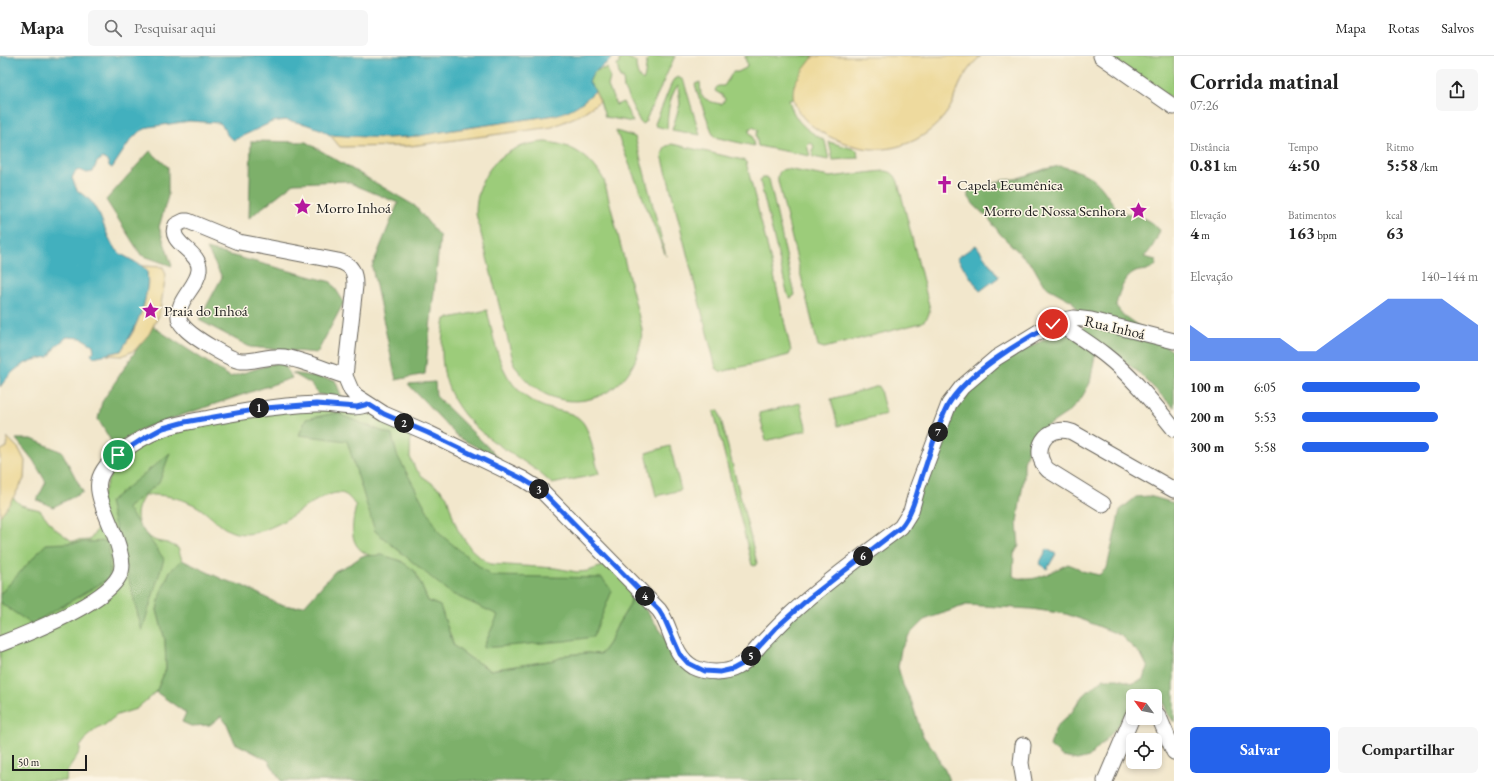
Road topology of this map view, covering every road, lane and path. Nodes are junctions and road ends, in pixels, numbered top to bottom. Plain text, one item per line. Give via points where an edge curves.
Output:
1 (1101, 56) edge
2 (1174, 107) edge
3 (1057, 322) junction
4 (1174, 341) edge
5 (345, 376) junction
6 (368, 404) junction
7 (1174, 429) edge
8 (1174, 490) edge
9 (1103, 504) dead end
10 (0, 644) edge
11 (1162, 724) edge
12 (1129, 725) edge
13 (1023, 745) dead end
14 (1174, 752) edge
15 (1026, 780) edge
16 (1105, 781) edge

1 - 2 street
3 - 4 street, Rua Inhoá via 1082,318
3 - 6 street, Rua Inhoá via 996,358 957,392 945,411 911,511 901,527 808,599 776,628 744,663 727,671 704,671 688,663 680,654 659,610 542,491 523,479 384,414
3 - 7 street via 1119,367
5 - 5 street via 284,357 237,360 185,329 179,319 180,309 198,274 199,266 196,258 175,237 176,225 188,221 239,242 338,261 349,266 355,274 355,286
5 - 6 street, Rua Inhoá via 351,390
6 - 10 street via 357,407 316,404 254,409 185,422 163,428 118,455 104,469 98,481 99,495 122,560 120,575 112,586 96,598 38,630
8 - 9 street via 1072,432 1061,429 1051,432 1041,445 1044,466
11 - 14 street
12 - 16 street
13 - 15 street via 1021,763

